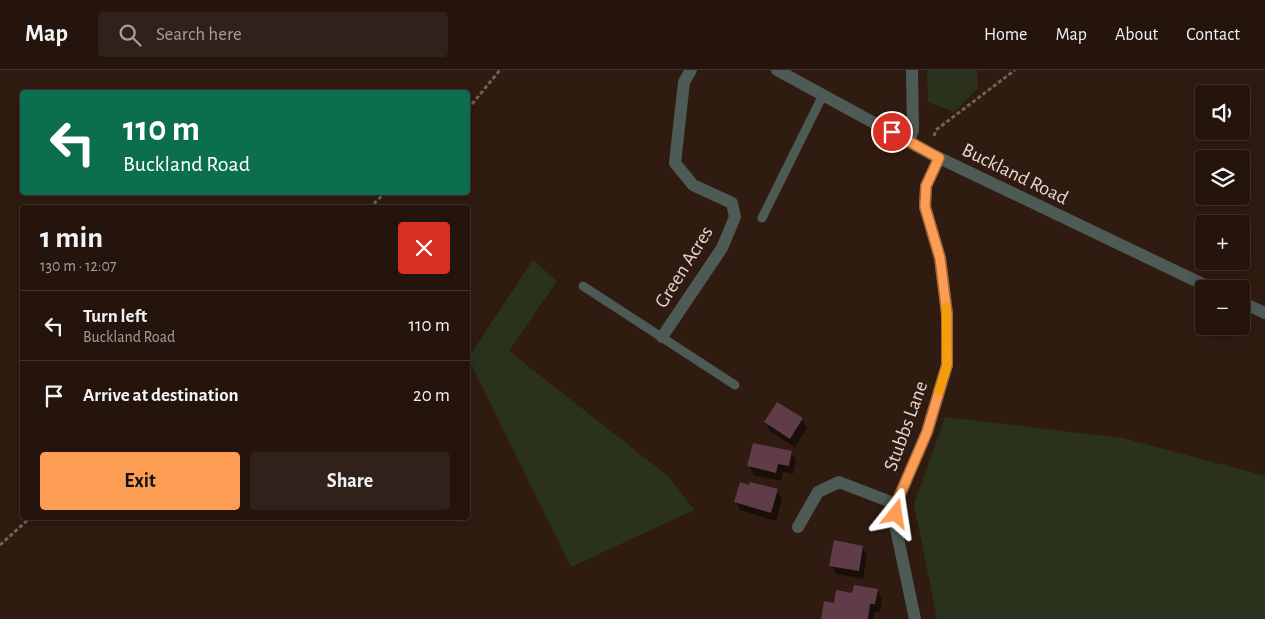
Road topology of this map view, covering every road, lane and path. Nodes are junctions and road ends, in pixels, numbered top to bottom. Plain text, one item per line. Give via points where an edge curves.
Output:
1 (500, 70) edge
2 (691, 70) edge
3 (778, 70) edge
4 (912, 70) edge
5 (1015, 70) edge
6 (823, 95) junction
7 (470, 107) edge
8 (909, 141) junction
9 (935, 156) junction
10 (383, 195) edge
11 (372, 205) edge
12 (762, 218) dead end
13 (1195, 280) edge
14 (583, 286) dead end
15 (1250, 306) edge
16 (1265, 313) edge
17 (662, 336) junction
18 (735, 384) dead end
19 (896, 504) junction
20 (28, 520) edge
21 (798, 527) dead end
22 (0, 545) edge
23 (915, 619) edge

1 - 7 path
2 - 17 street, Green Acres via 684,82 675,163 693,185 732,203 735,217 722,248
3 - 6 street, Buckland Road
4 - 8 street via 913,130
5 - 9 path via 936,130
6 - 8 street, Buckland Road
6 - 12 lane
8 - 9 street, Buckland Road
9 - 13 street, Buckland Road
9 - 19 street, Stubbs Lane via 926,186 925,207 940,258 947,314 947,365 927,432
10 - 11 path
14 - 17 lane
15 - 16 street
17 - 18 lane
19 - 21 street via 839,482 818,492
19 - 23 street, Stubbs Lane via 895,524
20 - 22 path

